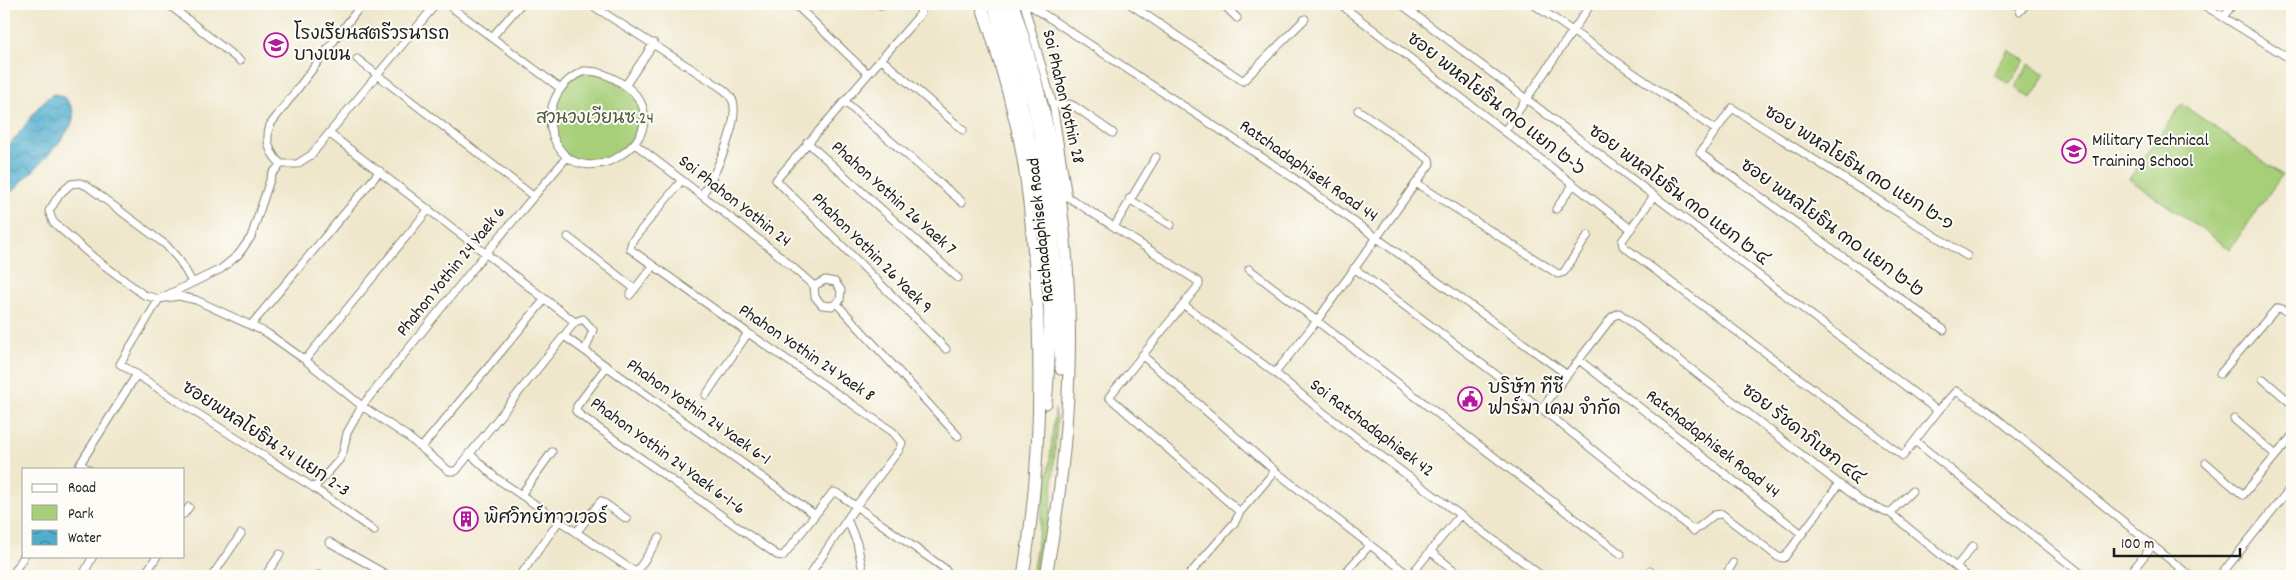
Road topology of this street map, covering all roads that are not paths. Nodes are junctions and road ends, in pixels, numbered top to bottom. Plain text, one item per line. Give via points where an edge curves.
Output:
1 (168, 4) edge
2 (362, 4) edge
3 (436, 4) edge
4 (447, 4) edge
5 (521, 4) edge
6 (590, 4) edge
7 (918, 4) edge
8 (981, 4) edge
9 (993, 4) edge
10 (1004, 4) edge
11 (1013, 4) edge
12 (1026, 4) edge
13 (1130, 4) edge
14 (1223, 4) edge
15 (1340, 4) edge
16 (1401, 4) edge
17 (1532, 4) edge
18 (1592, 4) edge
19 (2026, 4) edge
20 (2202, 4) edge
21 (2233, 4) edge
22 (800, 5) edge
23 (2020, 11) dead end
24 (2223, 17) junction
25 (1237, 18) dead end
26 (1305, 19) dead end
27 (1572, 30) junction
28 (492, 37) junction
29 (654, 44) junction
30 (357, 59) dead end
31 (881, 59) junction
32 (2292, 60) edge
33 (240, 61) dead end
34 (868, 74) junction
35 (378, 75) junction
36 (625, 86) junction
37 (560, 88) junction
38 (1526, 99) junction
39 (844, 100) junction
40 (1053, 105) junction
41 (1358, 110) dead end
42 (963, 130) dead end
43 (1716, 130) junction
44 (1504, 132) junction
45 (1113, 133) dead end
46 (330, 134) junction
47 (807, 142) junction
48 (634, 144) junction
49 (1156, 157) dead end
50 (567, 158) junction
51 (282, 164) junction
52 (380, 172) junction
53 (682, 180) junction
54 (1416, 183) junction
55 (1573, 185) junction
56 (702, 195) junction
57 (533, 196) junction
58 (1064, 197) junction
59 (1654, 197) junction
60 (1129, 199) junction
61 (962, 202) dead end
62 (429, 209) junction
63 (1556, 209) dead end
64 (1171, 225) dead end
65 (1114, 227) junction
66 (1631, 229) junction
67 (1588, 235) dead end
68 (568, 237) dead end
69 (1377, 238) junction
70 (486, 253) junction
71 (1967, 256) dead end
72 (653, 266) junction
73 (1354, 268) junction
74 (1248, 269) dead end
75 (958, 278) dead end
76 (192, 282) junction
77 (814, 286) junction
78 (159, 299) junction
79 (545, 299) junction
80 (837, 304) junction
81 (1184, 305) junction
82 (2292, 313) edge
83 (1316, 322) junction
84 (573, 323) junction
85 (251, 325) junction
86 (1944, 330) dead end
87 (748, 333) junction
88 (564, 336) junction
89 (946, 349) dead end
90 (585, 351) junction
91 (1142, 355) junction
92 (304, 360) junction
93 (1580, 360) junction
94 (606, 367) junction
95 (1275, 373) junction
96 (138, 374) junction
97 (1566, 374) junction
98 (2220, 374) dead end
99 (2263, 379) dead end
100 (706, 395) dead end
101 (2292, 404) edge
102 (362, 406) junction
103 (1542, 409) junction
104 (1938, 411) junction
105 (2234, 420) dead end
106 (958, 436) dead end
107 (2292, 436) edge
108 (1915, 440) junction
109 (421, 448) junction
110 (552, 452) dead end
111 (469, 453) junction
112 (2276, 455) junction
113 (1038, 458) junction
114 (1063, 459) junction
115 (2206, 463) dead end
116 (79, 466) edge
117 (1275, 471) junction
118 (1839, 484) junction
119 (2292, 486) edge
120 (314, 488) junction
121 (1912, 491) dead end
122 (521, 495) junction
123 (856, 506) junction
124 (189, 507) dead end
125 (1240, 512) junction
126 (185, 513) edge
127 (1890, 513) junction
128 (814, 514) junction
129 (1460, 515) junction
130 (628, 519) dead end
131 (847, 519) junction
132 (559, 521) junction
133 (374, 532) dead end
134 (576, 533) junction
135 (241, 534) dead end
136 (1802, 534) junction
137 (660, 538) dead end
138 (329, 542) dead end
139 (2153, 545) junction
140 (1370, 546) junction
141 (1973, 546) dead end
142 (1430, 551) junction
143 (280, 554) dead end
144 (1621, 554) dead end
145 (23, 558) edge
146 (92, 558) edge
147 (156, 558) edge
148 (1733, 563) dead end
149 (1956, 567) junction
150 (83, 575) dead end
151 (638, 575) edge
152 (12, 576) edge
153 (144, 576) edge
154 (212, 576) edge
155 (265, 576) edge
156 (390, 576) edge
157 (520, 576) edge
158 (808, 576) edge
159 (864, 576) edge
160 (950, 576) edge
161 (1023, 576) edge
162 (1046, 576) edge
163 (1188, 576) edge
164 (1342, 576) edge
165 (1461, 576) edge
166 (1542, 576) edge
167 (1725, 576) edge
168 (1967, 576) edge
169 (2084, 576) edge
170 (2128, 576) edge
171 (2190, 576) edge
172 (2220, 576) edge

1 - 33 street
2 - 51 street via 270,125 266,135 268,144
3 - 35 street
4 - 28 street
5 - 28 street
6 - 29 street
7 - 31 street via 921,12
8 - 113 main road, Ratchadaphisek Road via 1014,120 1028,192 1038,329
9 - 113 main road, Ratchadaphisek Road via 1022,102 1042,208 1049,355
10 - 114 main road, Ratchadaphisek Road via 1027,82 1050,200 1059,317
11 - 58 main road, Ratchadaphisek Road via 1036,80
12 - 40 street, Soi Phahon Yothin 28
12 - 69 street, Ratchadaphisek Road 44 via 1292,177
13 - 26 street via 1243,81
14 - 25 street
15 - 44 street, ซอย พหลโยธิน ๓๐ แยก ๒-๖
16 - 38 street, ซอย พหลโยธิน ๓๐ แยก ๒-๔
17 - 27 street
18 - 27 street
19 - 23 street
20 - 24 street
21 - 24 street
22 - 34 street
24 - 32 street
27 - 38 street
27 - 43 street
28 - 37 street
29 - 36 street
29 - 56 street via 724,90 734,105 728,138
30 - 35 street
31 - 34 street
31 - 42 street
34 - 39 street
35 - 46 street
35 - 57 street
36 - 37 street via 611,77 589,71 577,74
36 - 48 street via 639,98 645,110
37 - 50 street via 551,111 550,126 555,142
38 - 44 street
38 - 59 street, ซอย พหลโยธิน ๓๐ แยก ๒-๔
39 - 47 street
39 - 61 street
40 - 45 street via 1074,106
40 - 58 street, Soi Phahon Yothin 28
41 - 54 street via 1429,159 1430,164
43 - 71 street, ซอย พหลโยธิน ๓๐ แยก ๒-๑ via 1732,108
43 - 86 street, ซอย พหลโยธิน ๓๐ แยก ๒-๒ via 1700,152
44 - 55 street, ซอย พหลโยธิน ๓๐ แยก ๒-๖
46 - 51 street via 304,161
46 - 52 street
47 - 75 street, Phahon Yothin 26 Yaek 7
47 - 89 street, Phahon Yothin 26 Yaek 9 via 776,180
48 - 50 street via 615,160 602,164
48 - 53 street, Soi Phahon Yothin 24
49 - 60 street
50 - 57 street, Phahon Yothin 24 Yaek 6
51 - 76 street via 272,174 255,228 246,245 229,264
52 - 62 street
52 - 85 street
53 - 56 street, Soi Phahon Yothin 24
53 - 72 street, Phahon Yothin 24 Yaek 8 via 630,244 630,249
54 - 67 street via 1558,274 1564,272
54 - 69 street
55 - 63 street
55 - 66 street, ซอย พหลโยธิน ๓๐ แยก ๒-๖
56 - 77 street, Soi Phahon Yothin 24
57 - 70 street, Phahon Yothin 24 Yaek 6
58 - 65 street
58 - 114 main road, Ratchadaphisek Road via 1068,395
59 - 66 street
59 - 104 street, ซอย พหลโยธิน ๓๐ แยก ๒-๔
60 - 64 street
60 - 65 street
62 - 70 street
62 - 92 street
65 - 81 street via 1199,282
66 - 108 street via 1622,244 1903,456
68 - 72 street via 632,292
69 - 73 street
69 - 97 street, Ratchadaphisek Road 44
70 - 79 street
70 - 102 street, Phahon Yothin 24 Yaek 6
72 - 87 street, Phahon Yothin 24 Yaek 8
73 - 83 street
73 - 103 street
74 - 83 street
76 - 78 street
76 - 78 street via 174,253 156,236 87,186 71,184 49,211 53,222 138,292
77 - 80 street, Soi Phahon Yothin 24 via 815,297 822,305
77 - 80 street via 825,280 835,282 841,290
78 - 85 street via 178,296 196,300
78 - 96 street, ซอยพหลโยธิน 24 แยก 2-3 via 120,364
79 - 84 street
79 - 109 street
80 - 106 street
81 - 91 street
81 - 95 street, Soi Ratchadaphisek 42
82 - 98 street via 2276,309
83 - 95 street
83 - 144 street
84 - 88 street
84 - 90 street via 583,319 593,330
85 - 92 street
87 - 100 street
87 - 123 street, Phahon Yothin 24 Yaek 8 via 893,432 902,442
88 - 90 street, Phahon Yothin 24 Yaek 6-1
88 - 111 street
90 - 94 street, Phahon Yothin 24 Yaek 6-1
91 - 117 street
91 - 125 street via 1109,397
92 - 102 street
93 - 97 street
93 - 118 street, ซอย รัชดาภิเษก ๔๔ via 1612,317 1619,313
93 - 136 street, Ratchadaphisek Road 44
94 - 128 street, Phahon Yothin 24 Yaek 6-1
94 - 128 street, Phahon Yothin 24 Yaek 6-1-6 via 576,411 777,555 783,556
95 - 129 street, Soi Ratchadaphisek 42
96 - 116 street
96 - 120 street, ซอยพหลโยธิน 24 แยก 2-3
97 - 103 street
99 - 101 street
102 - 109 street
102 - 120 street, Phahon Yothin 24 Yaek 6 via 346,433 339,460
103 - 136 street via 1694,531 1714,515 1722,514 1781,558 1787,555
104 - 108 street
104 - 139 street via 1956,391 1988,411
105 - 112 street
107 - 112 street
108 - 169 street
109 - 111 street via 453,472
110 - 122 street
111 - 122 street via 488,472
112 - 115 street via 2243,495
113 - 161 main road, Ratchadaphisek Road
114 - 162 main road, Ratchadaphisek Road
117 - 125 street
117 - 140 street
118 - 127 street, ซอย รัชดาภิเษก ๔๔ via 1870,506
118 - 136 street
119 - 172 street
120 - 133 street, ซอยพหลโยธิน 24 แยก 2-3
121 - 127 street
122 - 132 street
123 - 128 street via 832,492
123 - 131 street, Phahon Yothin 24 Yaek 8
123 - 160 street via 944,568
124 - 126 street
125 - 163 street
127 - 149 street, ซอย รัชดาภิเษก ๔๔
129 - 142 street
129 - 166 street, Soi Ratchadaphisek 42
130 - 134 street via 601,502
131 - 158 street, Phahon Yothin 24 Yaek 8
131 - 159 street
132 - 134 street
132 - 157 street
134 - 151 street
135 - 154 street
137 - 151 street
138 - 156 street
139 - 170 street
139 - 171 street
140 - 142 street via 1410,576
140 - 164 street
141 - 149 street
142 - 165 street
143 - 155 street
145 - 152 street
146 - 150 street
147 - 153 street
148 - 167 street
149 - 168 street, ซอย รัชดาภิเษก ๔๔

